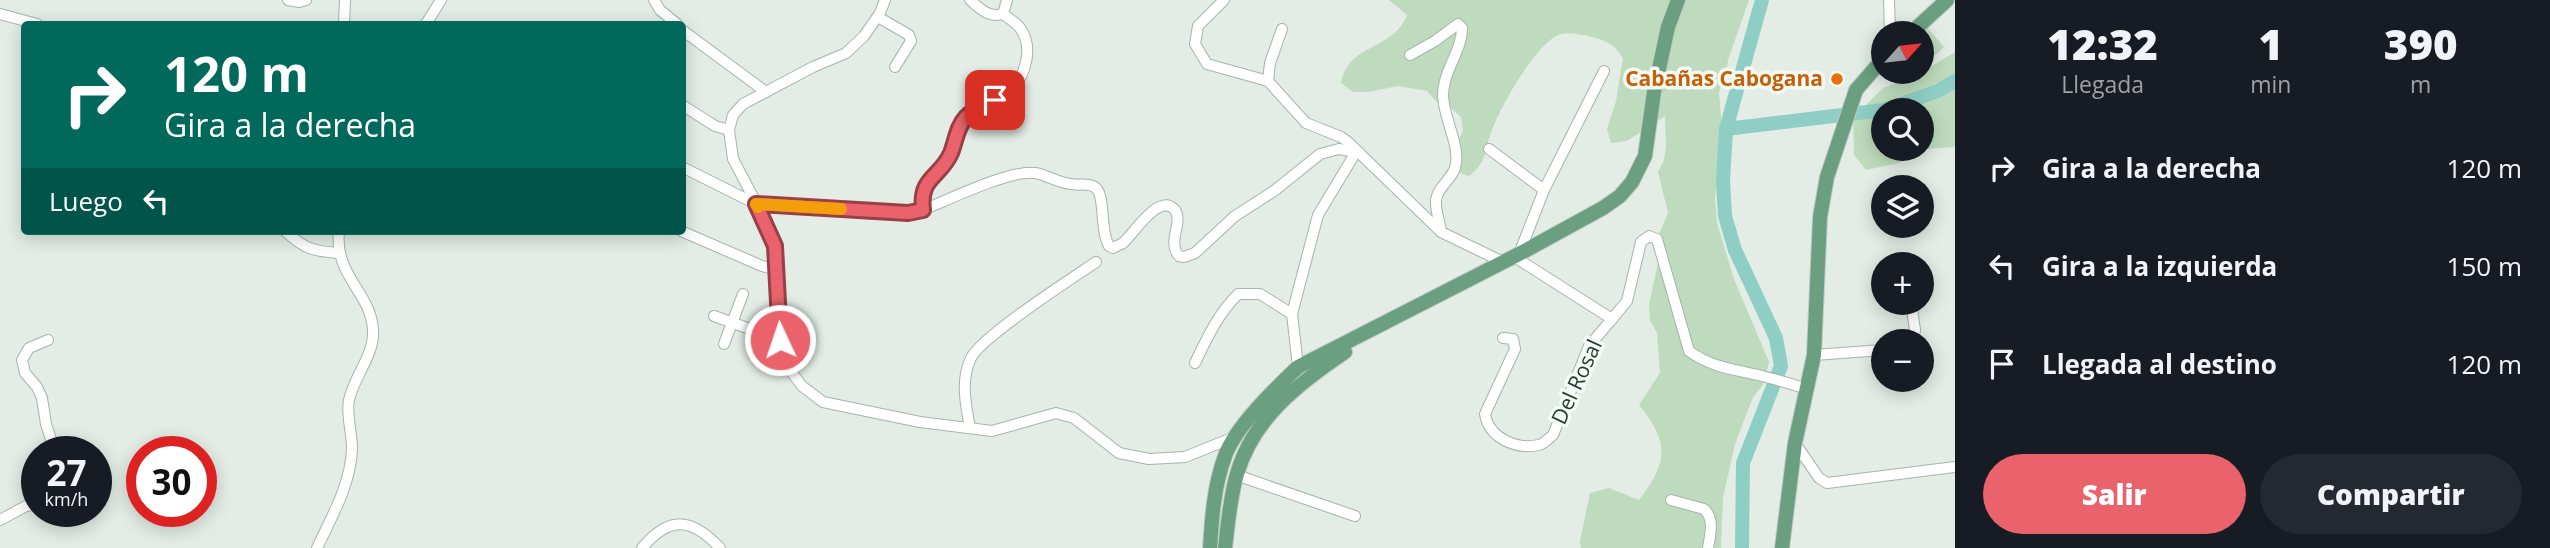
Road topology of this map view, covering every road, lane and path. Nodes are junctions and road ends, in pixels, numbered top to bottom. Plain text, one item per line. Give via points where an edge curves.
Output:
1 (288, 0) edge
2 (306, 0) edge
3 (345, 0) edge
4 (441, 0) edge
5 (654, 0) edge
6 (885, 0) edge
7 (970, 0) edge
8 (1007, 0) edge
9 (1224, 0) edge
10 (1678, 0) edge
11 (1889, 0) edge
12 (1947, 0) edge
13 (0, 14) edge
14 (1003, 14) junction
15 (878, 17) junction
16 (26, 21) edge
17 (344, 21) edge
18 (428, 21) edge
19 (673, 21) edge
20 (1889, 21) edge
21 (1923, 21) edge
22 (1282, 29) dead end
23 (686, 33) edge
24 (1410, 55) dead end
25 (895, 67) dead end
26 (1604, 71) dead end
27 (1871, 73) edge
28 (1268, 81) junction
29 (766, 92) junction
30 (686, 108) edge
31 (729, 130) junction
32 (1489, 149) dead end
33 (1356, 152) junction
34 (686, 169) edge
35 (1544, 190) junction
36 (756, 204) junction
37 (923, 210) junction
38 (1441, 232) junction
39 (686, 233) edge
40 (290, 235) edge
41 (339, 235) edge
42 (338, 253) junction
43 (1512, 257) junction
44 (1096, 262) dead end
45 (778, 270) junction
46 (743, 294) dead end
47 (1292, 314) junction
48 (714, 316) dead end
49 (1612, 319) junction
50 (733, 323) junction
51 (1383, 325) junction
52 (1503, 338) dead end
53 (48, 340) dead end
54 (780, 340) junction
55 (724, 344) dead end
56 (1871, 351) edge
57 (1814, 355) junction
58 (1195, 363) dead end
59 (1298, 367) junction
60 (1807, 389) junction
61 (970, 428) junction
62 (51, 436) edge
63 (1236, 436) junction
64 (1253, 436) junction
65 (1795, 443) junction
66 (1955, 467) edge
67 (1236, 475) junction
68 (1671, 500) dead end
69 (21, 509) edge
70 (1355, 516) dead end
71 (0, 520) edge
72 (317, 548) edge
73 (642, 548) edge
74 (720, 548) edge
75 (1210, 548) edge
76 (1225, 548) edge
77 (1708, 548) edge
78 (1782, 548) edge

1 - 2 street
3 - 17 street
4 - 18 street
5 - 19 street
6 - 15 street
7 - 14 street via 987,15
8 - 14 street
9 - 28 street via 1198,26 1195,44 1207,64
10 - 43 main road via 1654,92 1645,156 1632,182 1603,208
11 - 20 street
12 - 21 main road
13 - 16 street
14 - 37 street via 1020,27 1025,42 1023,75 1010,90 973,111 959,127 950,155 927,180 921,196
15 - 25 street via 909,35 911,41
15 - 29 street via 846,53
22 - 28 street
23 - 29 street
24 - 38 street via 1453,26 1462,28 1443,95 1457,160 1436,201
26 - 35 street
27 - 57 main road via 1856,90 1827,177 1820,217
28 - 33 street via 1306,123 1341,137
29 - 31 street via 743,104 733,115
30 - 31 street
31 - 36 street via 733,159
32 - 35 street
33 - 37 street via 1339,149 1321,154 1184,257 1174,246 1178,217 1174,209 1159,207 1113,248 1105,240 1096,188 1036,173 1013,175
33 - 38 street
33 - 47 street via 1318,215
34 - 36 street
35 - 43 street
36 - 37 street via 908,213
36 - 45 street via 775,246
38 - 43 street
39 - 45 street
40 - 42 street via 314,251
41 - 42 street
42 - 72 street via 364,302 373,328 372,343 349,400 352,448 345,488
43 - 49 street
43 - 51 main road
44 - 61 street via 976,350 967,370 964,395
45 - 54 street
46 - 50 street
47 - 58 street via 1260,294 1238,294 1224,307
47 - 59 street
48 - 50 street
49 - 52 street, Del Rosal via 1589,346 1553,435 1541,445 1511,445 1486,422 1488,405 1515,349 1513,340
49 - 60 street, Del Rosal via 1627,301 1641,242 1649,236 1657,239 1689,351 1721,368
50 - 54 street
50 - 55 street
51 - 59 main road
51 - 64 main road via 1287,394
53 - 62 street via 29,348 22,360 42,398
54 - 61 street via 790,370 823,402
56 - 57 street
57 - 60 main road
59 - 63 main road
60 - 65 main road
61 - 63 street via 992,431 1056,413 1074,418 1119,453 1149,458 1185,457
63 - 64 street
63 - 75 main road via 1225,454 1213,502
64 - 67 main road
65 - 66 street via 1827,483
65 - 78 main road
67 - 70 street
67 - 76 main road
68 - 77 street via 1708,513
69 - 71 street
73 - 74 street via 659,531 684,523

